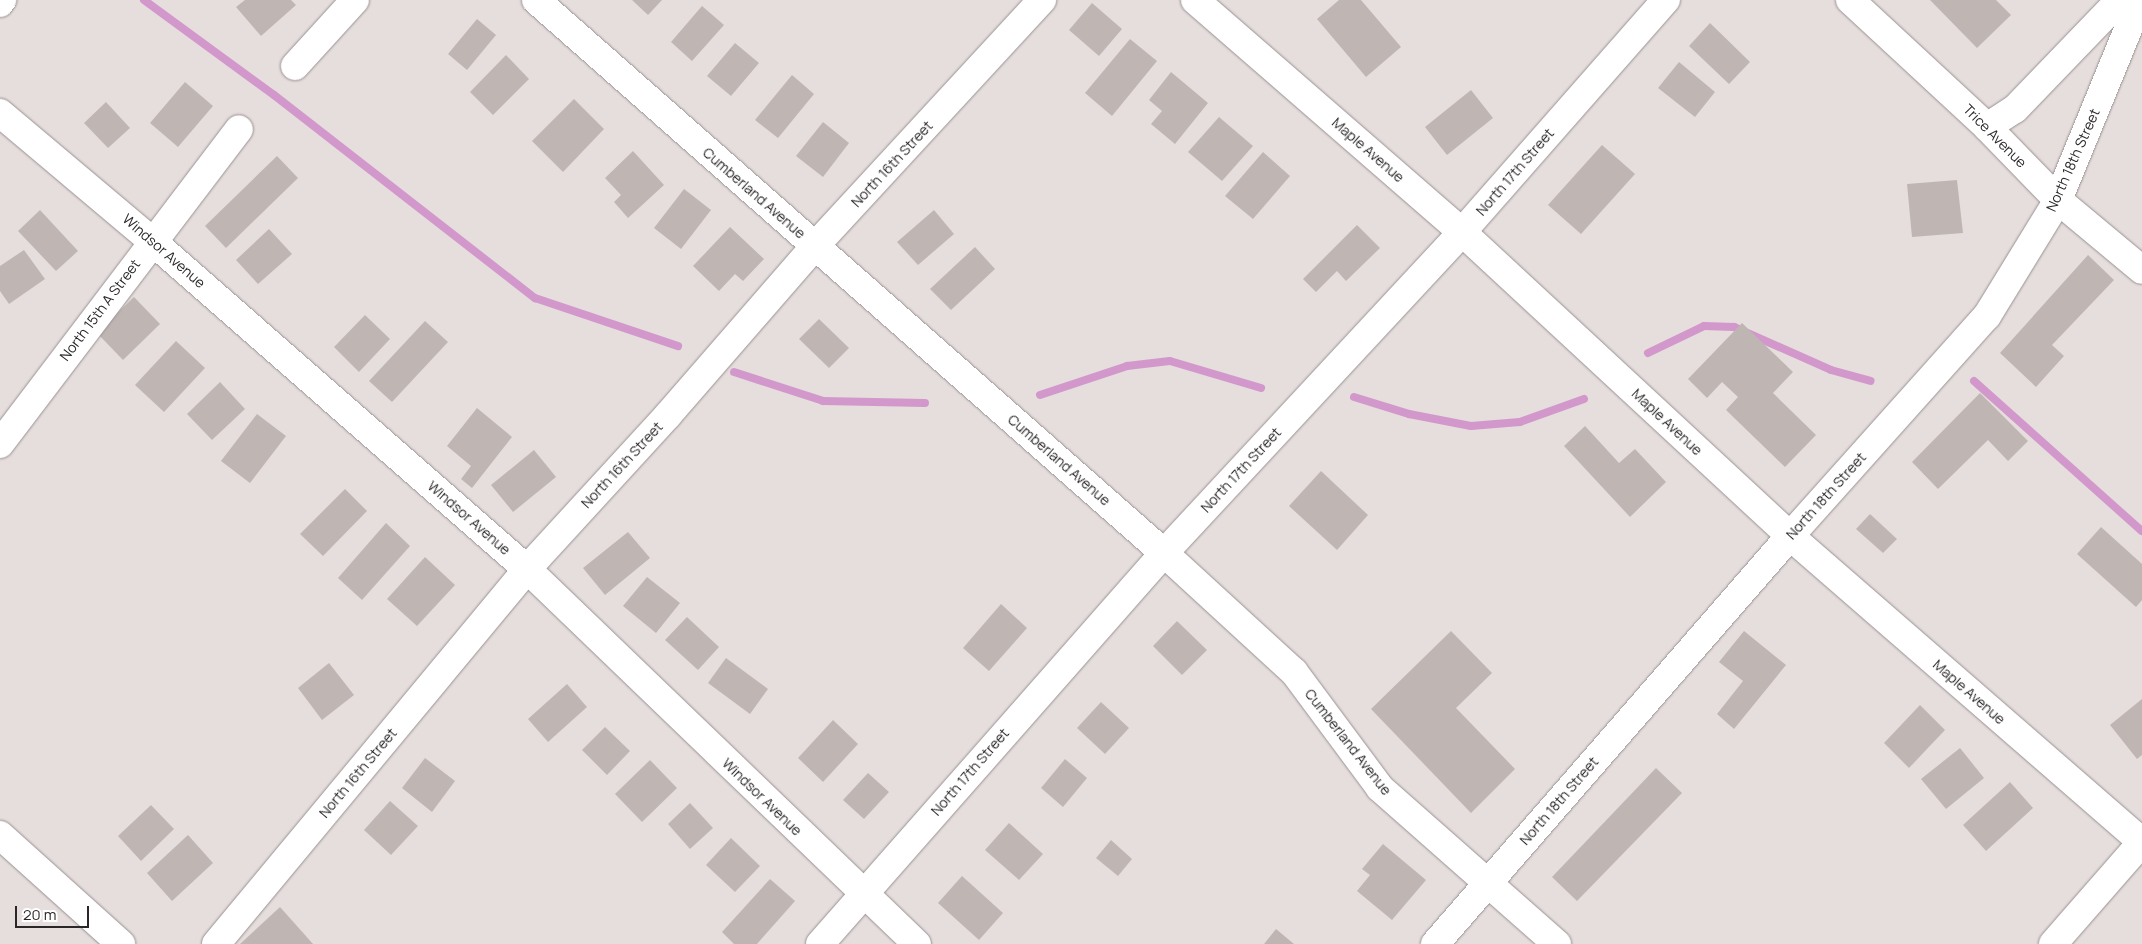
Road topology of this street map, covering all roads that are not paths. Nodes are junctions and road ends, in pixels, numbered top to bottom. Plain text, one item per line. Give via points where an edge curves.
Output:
1 (355, 0) edge
2 (536, 0) edge
3 (1042, 0) edge
4 (1195, 0) edge
5 (1666, 0) edge
6 (1850, 0) edge
7 (2120, 0) edge
8 (2140, 0) edge
9 (295, 66) dead end
10 (0, 113) edge
11 (1987, 127) junction
12 (238, 129) dead end
13 (2058, 200) junction
14 (1462, 232) junction
15 (152, 241) junction
16 (815, 246) junction
17 (2142, 270) edge
18 (0, 444) edge
19 (1790, 536) junction
20 (1164, 553) junction
21 (527, 569) junction
22 (0, 835) edge
23 (2142, 842) edge
24 (1486, 884) junction
25 (863, 894) junction
26 (121, 944) edge
27 (216, 944) edge
28 (820, 944) edge
29 (917, 944) edge
30 (1435, 944) edge
31 (1556, 944) edge
32 (2053, 944) edge

1 - 9 street
2 - 16 street, Cumberland Avenue
3 - 16 street, North 16th Street
4 - 14 street, Maple Avenue
5 - 14 street, North 17th Street
6 - 11 street, Trice Avenue
7 - 11 street via 2016,109
8 - 13 street, North 18th Street
10 - 15 street, Windsor Avenue
11 - 13 street, Trice Avenue
12 - 15 street, North 15th A Street
13 - 17 street, Trice Avenue
13 - 19 street, North 18th Street via 1987,316
14 - 19 street, Maple Avenue
14 - 20 street, North 17th Street
15 - 18 street, North 15th A Street
15 - 21 street, Windsor Avenue
16 - 20 street, Cumberland Avenue
16 - 21 street, North 16th Street via 668,415
19 - 23 street, Maple Avenue
19 - 24 street, North 18th Street
20 - 24 street, Cumberland Avenue via 1294,672 1380,788
20 - 25 street, North 17th Street
21 - 25 street, Windsor Avenue
21 - 27 street, North 16th Street
22 - 26 street
23 - 32 street
24 - 30 street, North 18th Street
24 - 31 street, Cumberland Avenue
25 - 28 street, North 17th Street
25 - 29 street, Windsor Avenue

